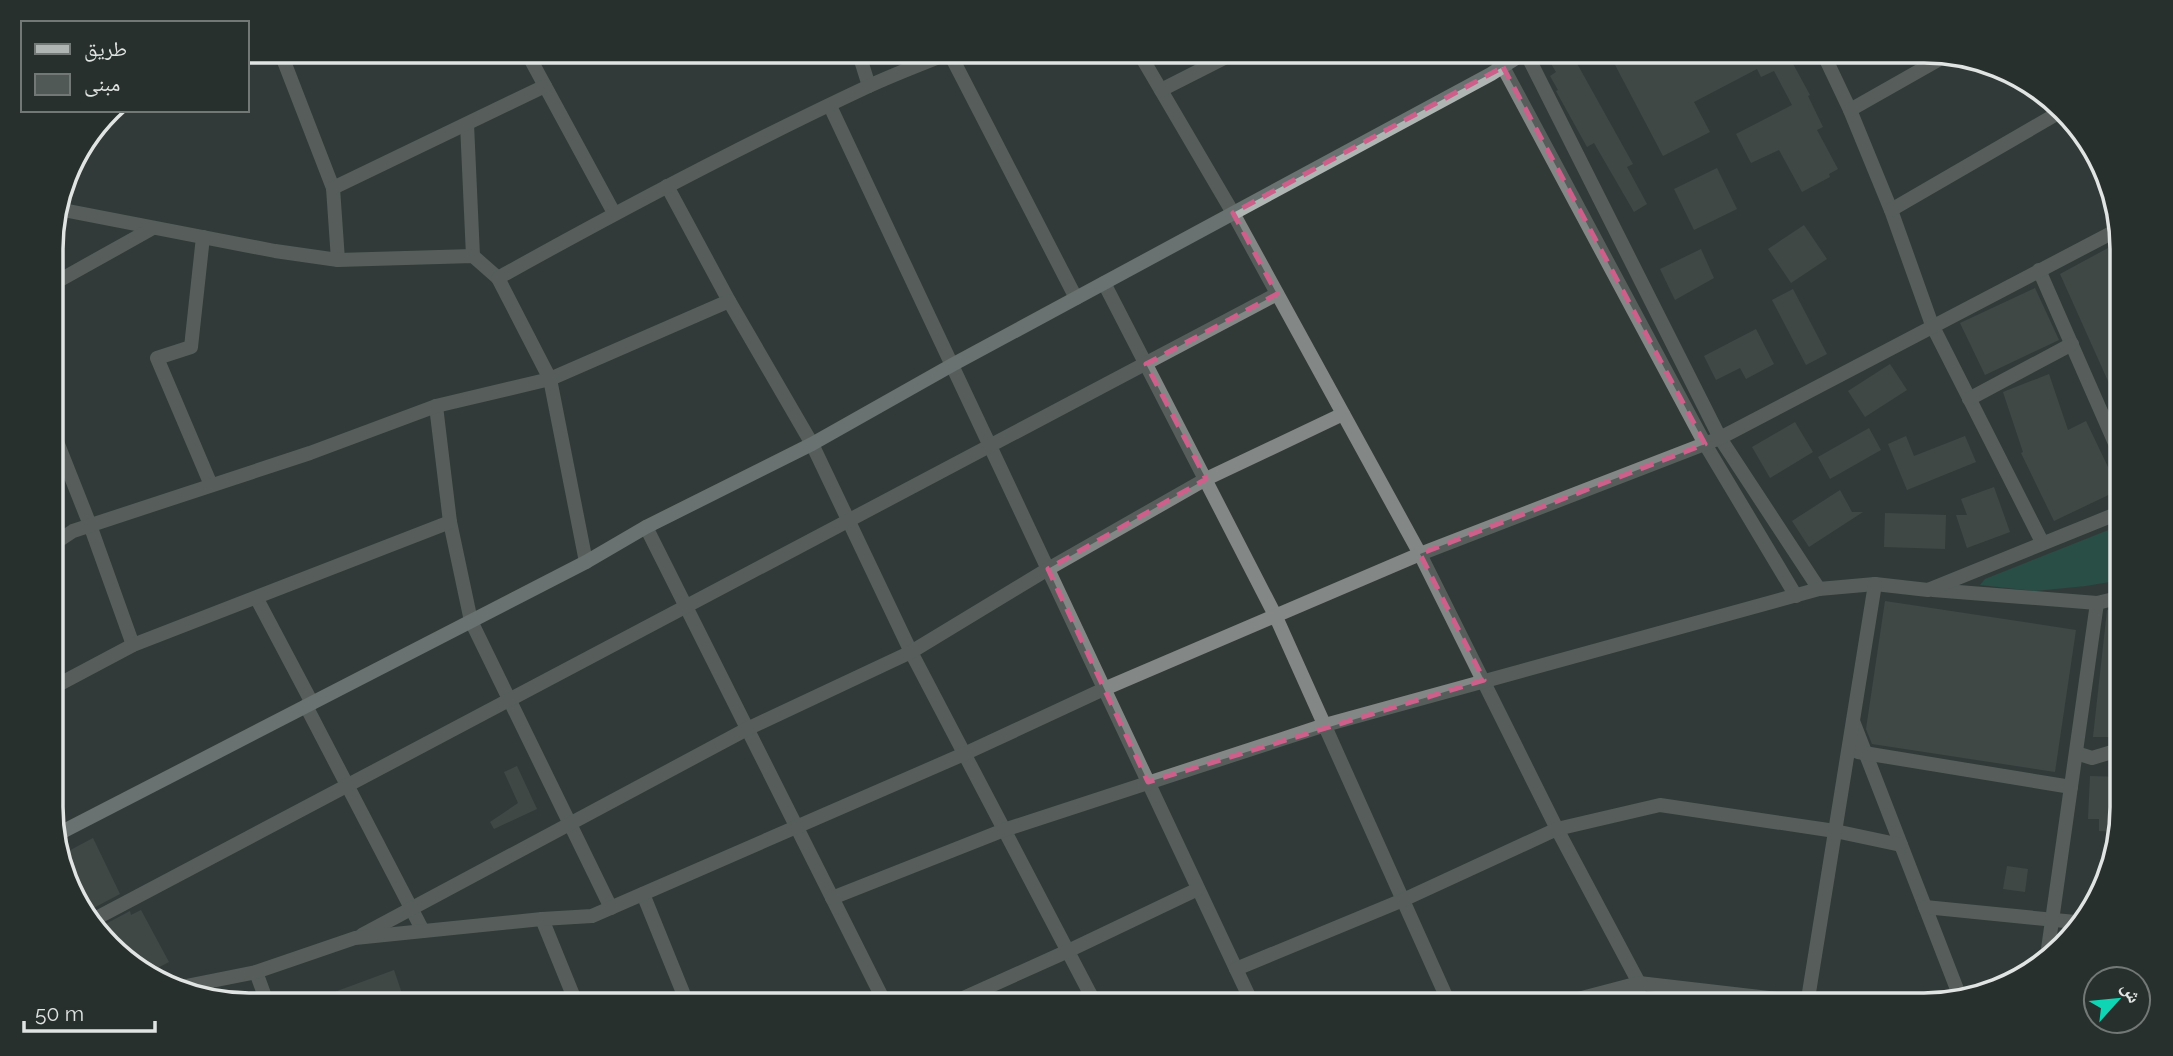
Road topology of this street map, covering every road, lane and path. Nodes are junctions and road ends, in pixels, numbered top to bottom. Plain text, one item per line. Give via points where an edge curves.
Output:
1 (285, 63) edge
2 (533, 63) edge
3 (862, 63) edge
4 (924, 63) edge
5 (957, 63) edge
6 (1145, 63) edge
7 (1214, 63) edge
8 (1500, 63) edge
9 (1508, 63) edge
10 (1532, 63) edge
11 (1828, 63) edge
12 (1933, 63) edge
13 (1503, 66) junction
14 (545, 86) junction
15 (869, 86) junction
16 (1161, 90) junction
17 (831, 106) junction
18 (1850, 110) junction
19 (2054, 115) edge
20 (467, 124) junction
21 (667, 186) junction
22 (333, 188) junction
23 (1891, 210) junction
24 (67, 211) edge
25 (614, 213) junction
26 (1233, 213) junction
27 (153, 228) junction
28 (2109, 234) edge
29 (203, 237) junction
30 (473, 256) junction
31 (338, 260) junction
32 (2039, 270) junction
33 (63, 278) edge
34 (498, 278) junction
35 (1104, 283) junction
36 (1277, 294) junction
37 (1076, 298) junction
38 (729, 301) junction
39 (1932, 325) junction
40 (2072, 344) junction
41 (1146, 364) junction
42 (952, 365) junction
43 (550, 379) junction
44 (1969, 399) junction
45 (436, 406) junction
46 (1343, 414) junction
47 (2110, 432) edge
48 (1720, 438) junction
49 (811, 444) junction
50 (1705, 444) junction
51 (990, 446) junction
52 (63, 457) edge
53 (1206, 479) junction
54 (211, 485) junction
55 (2110, 516) edge
56 (848, 521) junction
57 (450, 522) junction
58 (90, 525) junction
59 (646, 527) junction
60 (63, 538) edge
61 (2042, 542) junction
62 (1420, 554) junction
63 (586, 562) junction
64 (1048, 569) junction
65 (1875, 584) junction
66 (1819, 589) junction
67 (1928, 590) junction
68 (1796, 596) junction
69 (257, 599) junction
70 (2110, 600) edge
71 (2097, 603) junction
72 (686, 607) junction
73 (1276, 617) junction
74 (471, 621) junction
75 (133, 645) junction
76 (911, 652) junction
77 (1484, 680) junction
78 (63, 682) edge
79 (1104, 689) junction
80 (510, 700) junction
81 (309, 704) junction
82 (1853, 719) junction
83 (1325, 725) junction
84 (747, 729) junction
85 (1848, 751) junction
86 (1865, 753) junction
87 (2110, 753) edge
88 (964, 754) junction
89 (2076, 754) junction
90 (1148, 782) junction
91 (347, 786) junction
92 (2071, 787) junction
93 (570, 823) junction
94 (796, 826) junction
95 (1557, 829) junction
96 (65, 830) edge
97 (1004, 830) junction
98 (1835, 831) junction
99 (1900, 845) junction
100 (1198, 889) junction
101 (643, 894) junction
102 (832, 898) junction
103 (1403, 900) junction
104 (1925, 907) junction
105 (611, 908) junction
106 (411, 909) junction
107 (99, 917) edge
108 (542, 919) junction
109 (2052, 920) junction
110 (2070, 922) edge
111 (423, 931) junction
112 (355, 938) junction
113 (2048, 946) edge
114 (1068, 951) junction
115 (1236, 969) junction
116 (256, 972) junction
117 (1639, 983) junction
118 (194, 984) edge
119 (1957, 989) edge
120 (264, 993) edge
121 (572, 993) edge
122 (683, 993) edge
123 (880, 993) edge
124 (975, 993) edge
125 (1090, 993) edge
126 (1247, 993) edge
127 (1445, 993) edge
128 (1601, 993) edge
129 (1639, 993) edge
130 (1723, 993) edge
131 (1809, 993) edge

1 - 22 street
2 - 14 street
3 - 15 street
4 - 15 street
5 - 37 street
6 - 16 street
7 - 16 street
8 - 13 street
9 - 13 street
10 - 48 street
11 - 18 street
12 - 18 street
13 - 26 street
13 - 50 street
14 - 20 street
14 - 25 street
15 - 17 street
16 - 26 street
17 - 21 street
17 - 42 street
18 - 23 street
19 - 23 street
20 - 22 street
20 - 30 street
21 - 25 street
21 - 38 street
22 - 31 street
23 - 39 street
24 - 27 street
25 - 34 street
26 - 35 street
26 - 36 street
27 - 29 street
27 - 33 street
28 - 32 street
29 - 31 street
29 - 54 street via 191,347 157,358
30 - 31 street
30 - 34 street
32 - 39 street
32 - 40 street
34 - 43 street
35 - 37 street
35 - 41 street
36 - 41 street
36 - 46 street
37 - 42 street
38 - 43 street
38 - 49 street
39 - 44 street
39 - 48 street
40 - 44 street
40 - 47 street
41 - 51 street
41 - 53 street
42 - 49 street
42 - 51 street
43 - 45 street
43 - 63 street
44 - 61 street
45 - 54 street
45 - 57 street
46 - 53 street
46 - 62 street
48 - 50 street
48 - 66 street
49 - 56 street
49 - 59 street
50 - 62 street
50 - 68 street
51 - 56 street
51 - 64 street
52 - 58 street
53 - 64 street
53 - 73 street
54 - 58 street
55 - 61 street
56 - 72 street
56 - 76 street
57 - 69 street
57 - 74 street
58 - 60 street
58 - 75 street
59 - 63 street
59 - 72 street
61 - 67 street
62 - 73 street
62 - 77 street
63 - 74 street
64 - 76 street
64 - 79 street
65 - 66 street
65 - 67 street
65 - 82 street
66 - 68 street
67 - 71 street
68 - 77 street
69 - 75 street
69 - 81 street
70 - 71 street
71 - 89 street
72 - 80 street
72 - 84 street
73 - 79 street
73 - 83 street
74 - 80 street
74 - 81 street
75 - 78 street
76 - 84 street
76 - 88 street
77 - 83 street
77 - 95 street
79 - 88 street
79 - 90 street
80 - 91 street
80 - 93 street
81 - 91 street
81 - 96 street
82 - 85 street
82 - 86 street
83 - 90 street
83 - 103 street
84 - 93 street
84 - 94 street
85 - 86 street
85 - 98 street
86 - 92 street
86 - 99 street
87 - 89 street via 2092,758
88 - 94 street
88 - 97 street
89 - 92 street
90 - 97 street
90 - 100 street
91 - 106 street
91 - 107 street
92 - 109 street
93 - 105 street
93 - 106 street
94 - 101 street
94 - 102 street
95 - 98 street via 1660,805
95 - 103 street
95 - 117 street
97 - 102 street
97 - 114 street
98 - 99 street
98 - 131 street
99 - 104 street
100 - 114 street
100 - 115 street
101 - 105 street
101 - 122 street
102 - 123 street
103 - 115 street
103 - 127 street
104 - 109 street
104 - 119 street
105 - 108 street via 592,916
106 - 111 street
106 - 112 street
108 - 111 street
108 - 121 street
109 - 110 street
109 - 113 street
111 - 112 street
112 - 116 street
114 - 124 street
114 - 125 street
115 - 126 street
116 - 118 street
116 - 120 street
117 - 128 street
117 - 129 street
117 - 130 street

